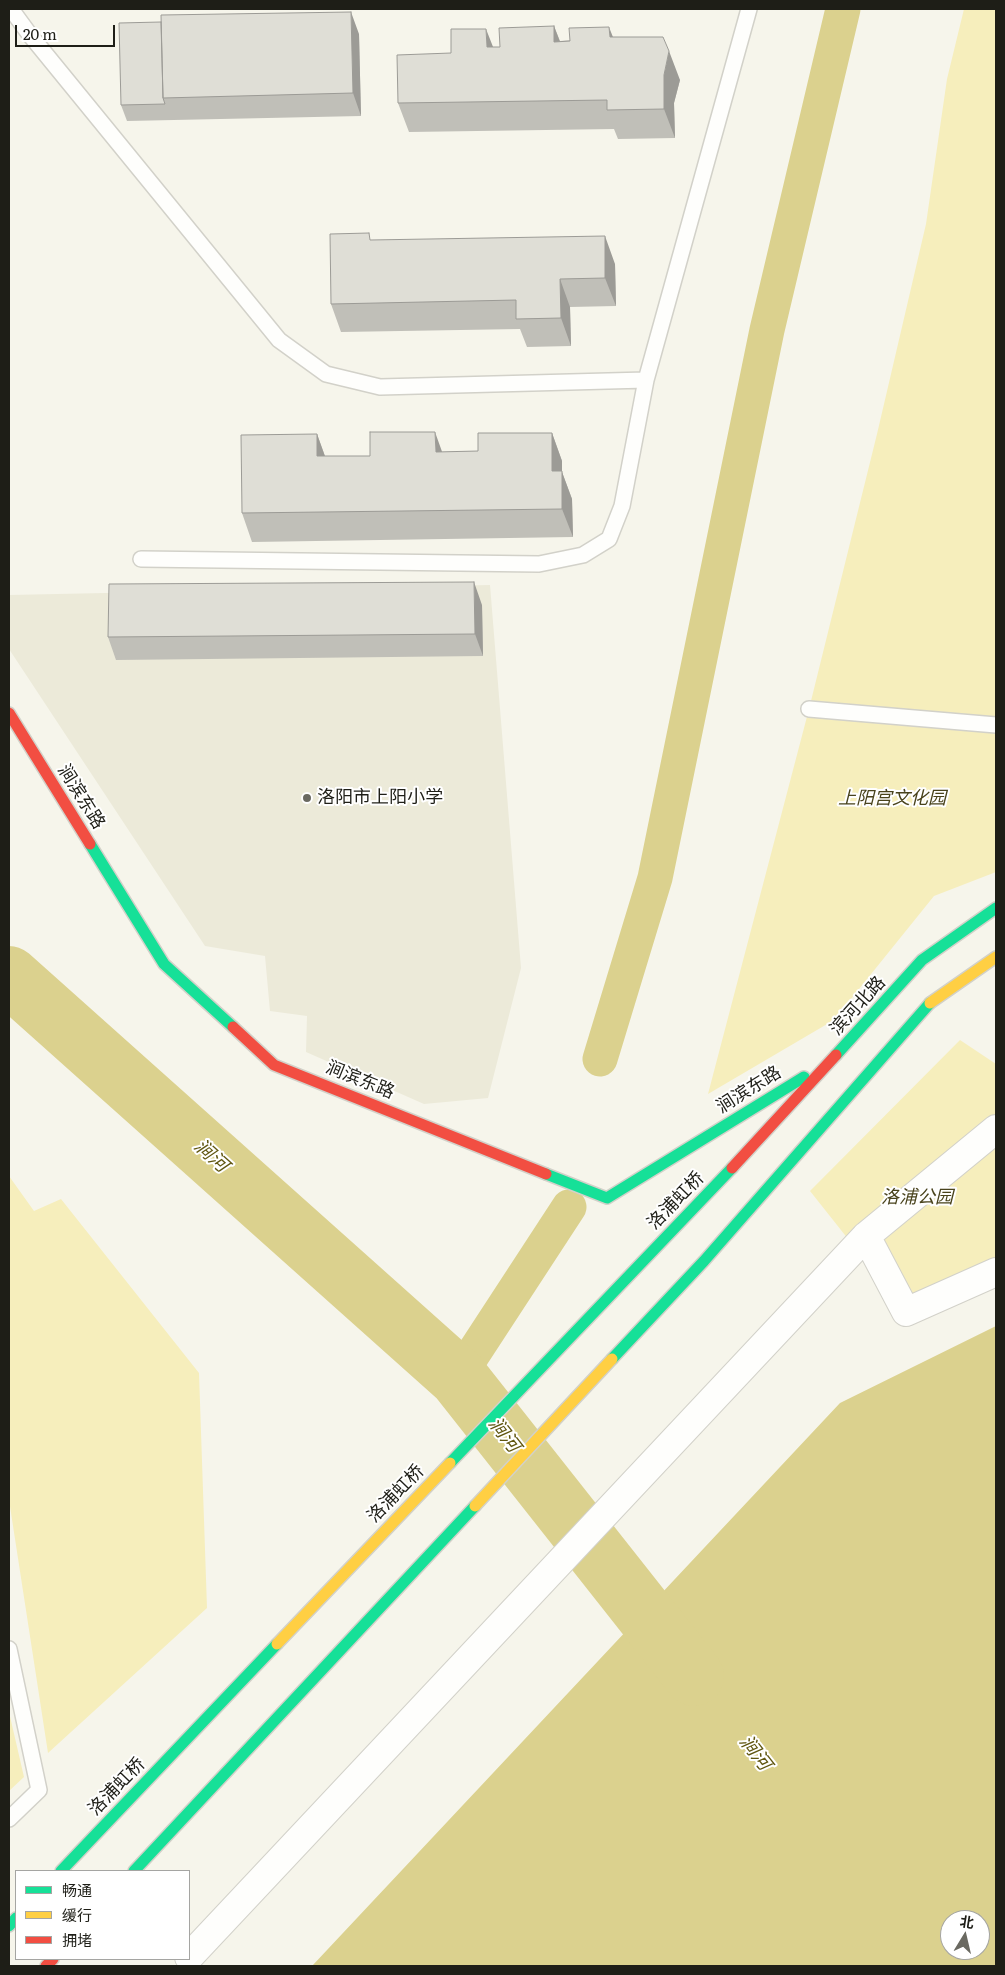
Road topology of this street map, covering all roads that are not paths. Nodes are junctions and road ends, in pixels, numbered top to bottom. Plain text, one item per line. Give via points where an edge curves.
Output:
1 (11, 9) edge
2 (749, 9) edge
3 (646, 380) junction
4 (141, 559) dead end
5 (809, 709) dead end
6 (9, 713) edge
7 (996, 725) edge
8 (996, 908) edge
9 (996, 957) edge
10 (827, 1066) junction
11 (996, 1129) edge
12 (757, 1141) joint
13 (866, 1236) junction
14 (996, 1272) edge
15 (9, 1649) edge
16 (9, 1819) edge
17 (62, 1870) edge
18 (135, 1870) edge
19 (190, 1956) edge

1 - 3 lane via 279,340 326,374 380,387
2 - 3 lane
3 - 4 lane via 622,506 609,539 582,554 538,564
5 - 7 lane
6 - 10 main road, 涧滨东路 via 164,964 274,1065 607,1198
8 - 10 main road, 滨河北路 via 922,960
9 - 18 main road via 933,998 704,1261
10 - 12 main road, 滨河北路
11 - 13 street
12 - 17 main road, 洛浦虹桥
13 - 14 street via 906,1312
13 - 19 street
15 - 16 lane via 39,1790

